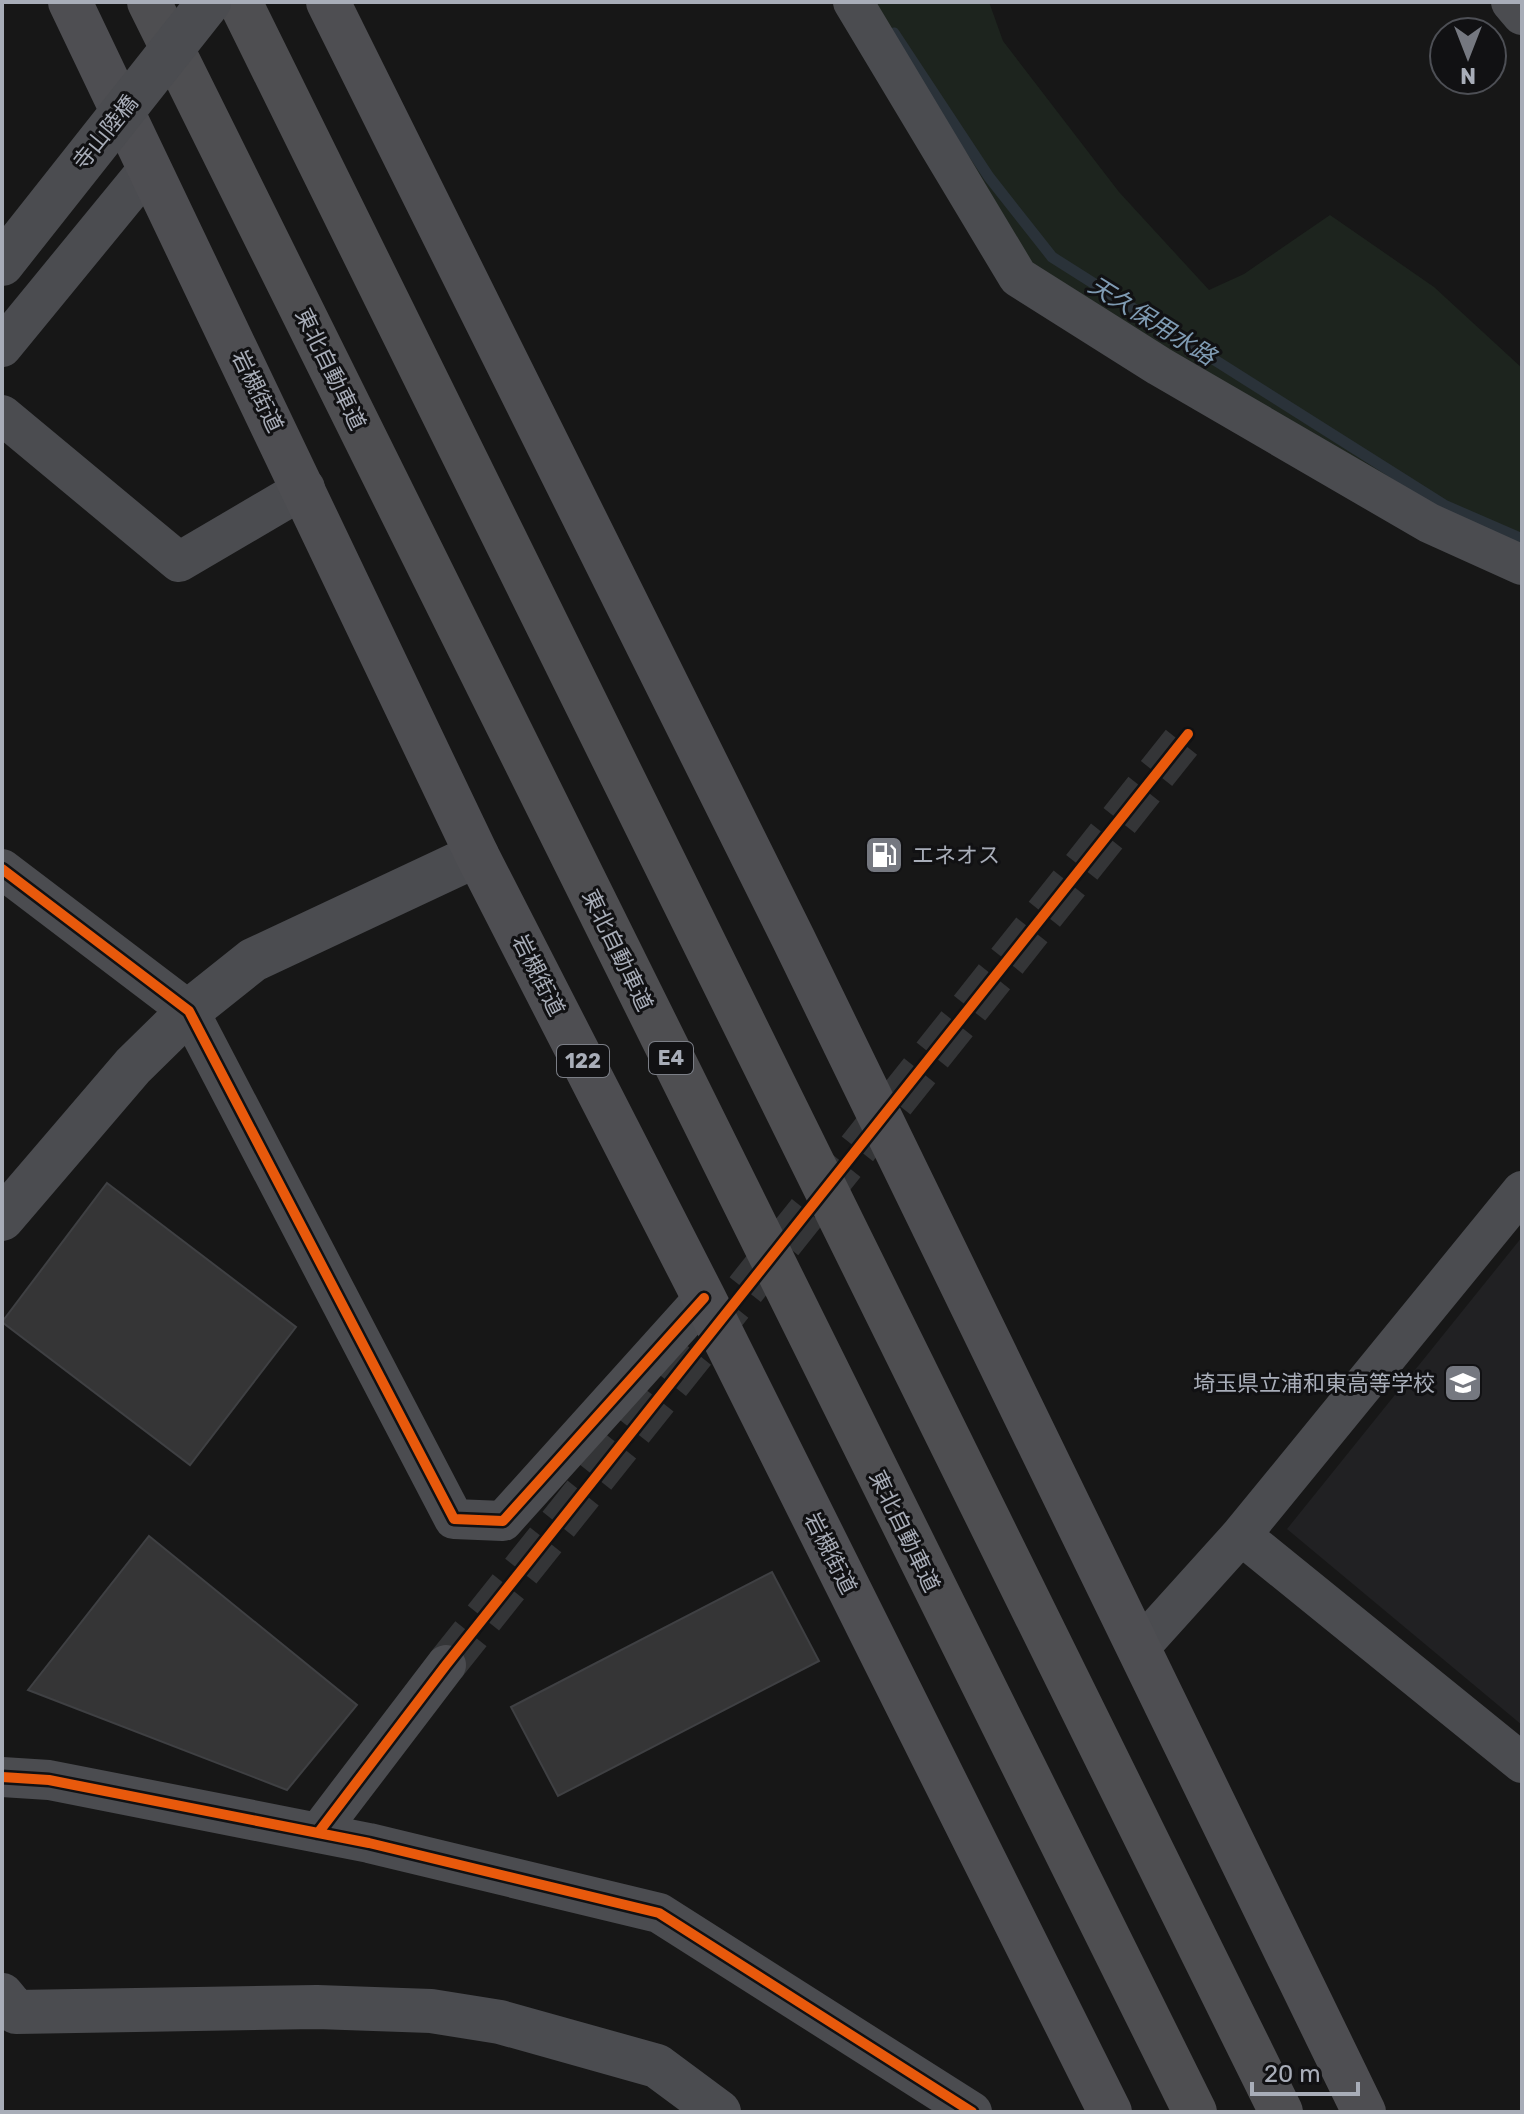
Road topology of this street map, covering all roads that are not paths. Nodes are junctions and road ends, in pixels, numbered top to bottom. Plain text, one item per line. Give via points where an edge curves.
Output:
1 (70, 2) edge
2 (149, 2) edge
3 (209, 2) edge
4 (240, 2) edge
5 (328, 2) edge
6 (853, 2) edge
7 (1511, 2) edge
8 (1522, 15) edge
9 (148, 169) junction
10 (2, 264) edge
11 (2, 347) edge
12 (2, 415) edge
13 (305, 488) junction
14 (1522, 565) edge
15 (477, 855) junction
16 (2, 869) edge
17 (189, 1011) junction
18 (1522, 1191) edge
19 (2, 1219) edge
20 (704, 1298) junction
21 (1241, 1535) junction
22 (1140, 1647) junction
23 (446, 1665) tunnel mouth
24 (1522, 1763) edge
25 (2, 1777) edge
26 (318, 1833) junction
27 (7, 2008) edge
28 (719, 2112) edge
29 (972, 2112) edge
30 (1110, 2112) edge
31 (1195, 2112) edge
32 (1281, 2112) edge
33 (1364, 2112) edge

1 - 9 highway, 岩槻街道 / 122
2 - 31 highway, 東北自動車道 / E4
3 - 10 street, 寺山陸橋, bridge
4 - 32 highway
5 - 22 highway
6 - 14 street via 1018,277 1429,523
7 - 8 street
9 - 11 street
9 - 13 highway, 岩槻街道 / 122
12 - 13 street via 179,562
13 - 15 highway, 岩槻街道 / 122
15 - 17 street via 253,960
15 - 20 highway, 岩槻街道 / 122
16 - 17 street
17 - 19 street via 133,1066
17 - 20 street via 454,1519 503,1521
18 - 21 street
20 - 30 highway, 岩槻街道 / 122
21 - 22 street
21 - 24 street
22 - 33 highway
23 - 26 street
25 - 26 street via 49,1780
26 - 29 street via 659,1913
27 - 28 street via 431,2011 500,2022 657,2066

